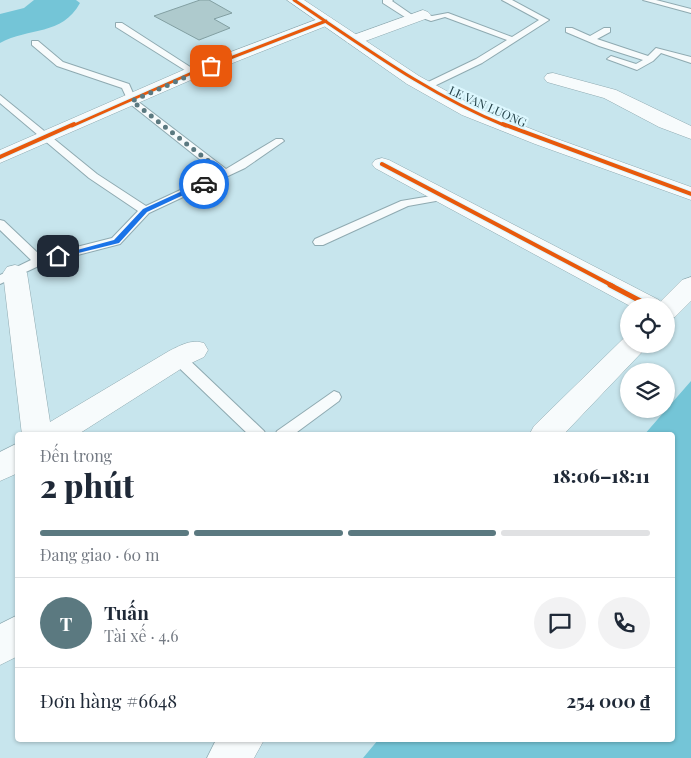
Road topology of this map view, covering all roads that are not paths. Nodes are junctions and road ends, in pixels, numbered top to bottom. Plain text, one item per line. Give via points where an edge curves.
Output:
1 (294, 0) edge
2 (389, 0) edge
3 (506, 0) edge
4 (646, 0) edge
5 (691, 12) edge
6 (418, 17) junction
7 (326, 21) junction
8 (119, 25) dead end
9 (569, 30) dead end
10 (607, 30) dead end
11 (591, 39) junction
12 (354, 40) junction
13 (513, 40) junction
14 (35, 43) dead end
15 (650, 59) junction
16 (611, 60) dead end
17 (691, 60) edge
18 (194, 72) junction
19 (553, 78) dead end
20 (425, 87) junction
21 (0, 98) edge
22 (132, 101) junction
23 (691, 133) edge
24 (46, 137) junction
25 (278, 141) dead end
26 (0, 157) edge
27 (382, 164) dead end
28 (225, 174) junction
29 (691, 194) edge
30 (443, 197) junction
31 (145, 211) junction
32 (0, 224) edge
33 (319, 242) dead end
34 (39, 261) junction
35 (8, 277) edge
36 (691, 286) edge
37 (635, 298) edge
38 (675, 302) edge
39 (625, 353) edge
40 (186, 354) joint
41 (334, 397) dead end
42 (35, 432) edge
43 (58, 432) edge
44 (256, 432) edge
45 (286, 432) edge
46 (547, 432) edge
47 (15, 635) edge
48 (0, 647) edge
49 (242, 742) edge
50 (227, 758) edge

1 - 7 street, LE VAN LUONG
2 - 6 lane via 386,1
3 - 13 lane via 545,20
4 - 5 lane
6 - 12 street
6 - 13 lane via 431,19 446,15
7 - 12 street, LE VAN LUONG
7 - 18 street
8 - 18 lane
9 - 11 lane
10 - 11 lane
11 - 15 lane
12 - 20 street, LE VAN LUONG
13 - 20 lane via 479,61
14 - 22 lane via 60,64 126,86
15 - 16 lane via 637,67
15 - 17 lane via 659,50
18 - 22 street
19 - 23 street via 610,94
20 - 29 street, LE VAN LUONG via 469,111
21 - 24 lane
22 - 24 street
22 - 28 lane
24 - 26 street
24 - 31 lane via 93,176
25 - 28 lane
27 - 30 street
28 - 31 lane
30 - 33 lane via 405,203
30 - 37 street
31 - 34 lane via 116,241
32 - 34 lane
34 - 35 lane
35 - 42 street
36 - 38 street
39 - 46 street
40 - 43 street
40 - 44 lane
41 - 45 lane
47 - 48 street
49 - 50 street

